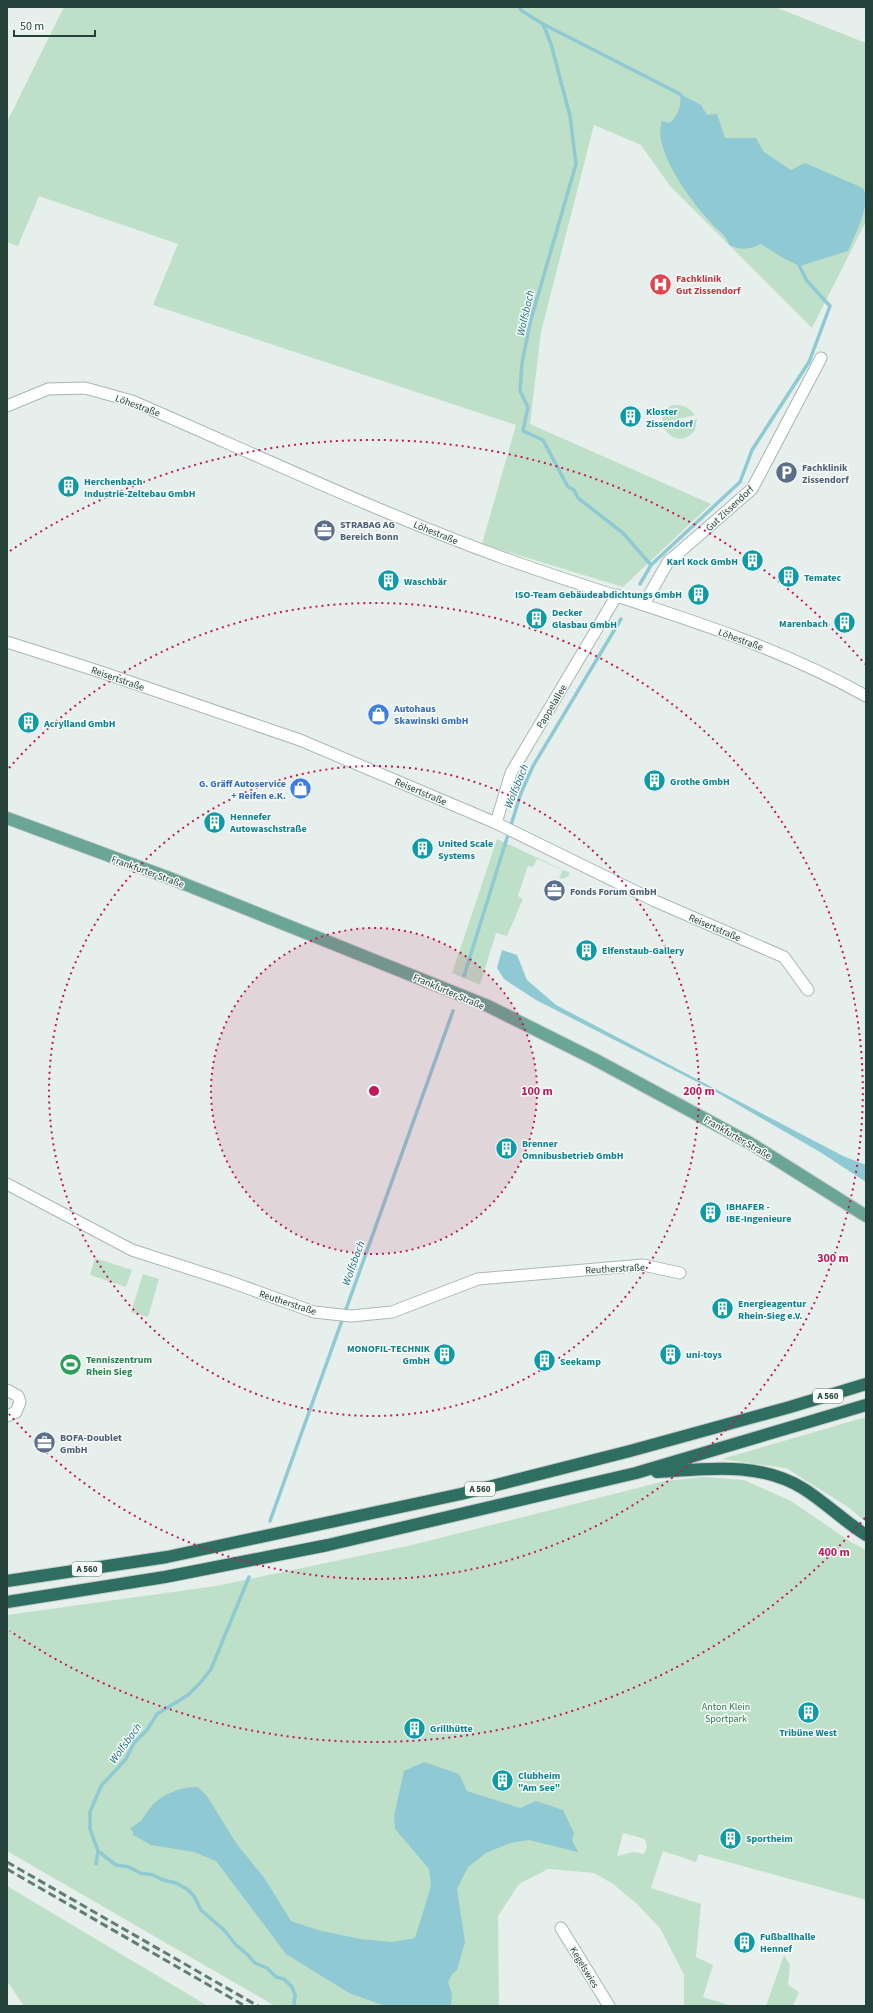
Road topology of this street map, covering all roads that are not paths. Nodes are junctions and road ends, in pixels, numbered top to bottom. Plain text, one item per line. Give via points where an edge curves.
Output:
1 (821, 358) dead end
2 (7, 406) edge
3 (617, 595) junction
4 (644, 604) junction
5 (7, 642) edge
6 (866, 696) edge
7 (7, 818) edge
8 (500, 825) junction
9 (808, 990) dead end
10 (7, 1184) edge
11 (866, 1216) edge
12 (680, 1273) dead end
13 (866, 1384) edge
14 (7, 1390) edge
15 (866, 1405) edge
16 (7, 1416) edge
17 (636, 1473) junction
18 (866, 1535) edge
19 (7, 1581) edge
20 (7, 1602) edge
21 (561, 1928) dead end
22 (609, 2006) edge

1 - 4 street, Gut Zissendorf via 752,489 668,562
2 - 3 street, Löhestraße via 48,389 85,388 132,401 437,533 511,561
3 - 4 street, Löhestraße
3 - 8 street, Pappelallee via 512,773
4 - 6 street, Löhestraße via 776,652 825,673
5 - 8 street, Reisertstraße via 98,670 300,740
7 - 11 main road, Frankfurter Straße via 187,885 488,1006 743,1139
8 - 9 street, Reisertstraße via 655,901 784,957
10 - 12 street, Reutherstraße via 132,1250 314,1312 329,1314 351,1316 392,1312 478,1279 643,1265
13 - 19 highway, A 560 via 630,1451 461,1494 167,1557
14 - 16 street via 18,1396 20,1402 16,1412
15 - 17 highway, A 560
17 - 18 highway via 723,1468 758,1472 781,1478 808,1492
17 - 20 highway, A 560 via 312,1548 165,1578
21 - 22 street, Kegelswies

